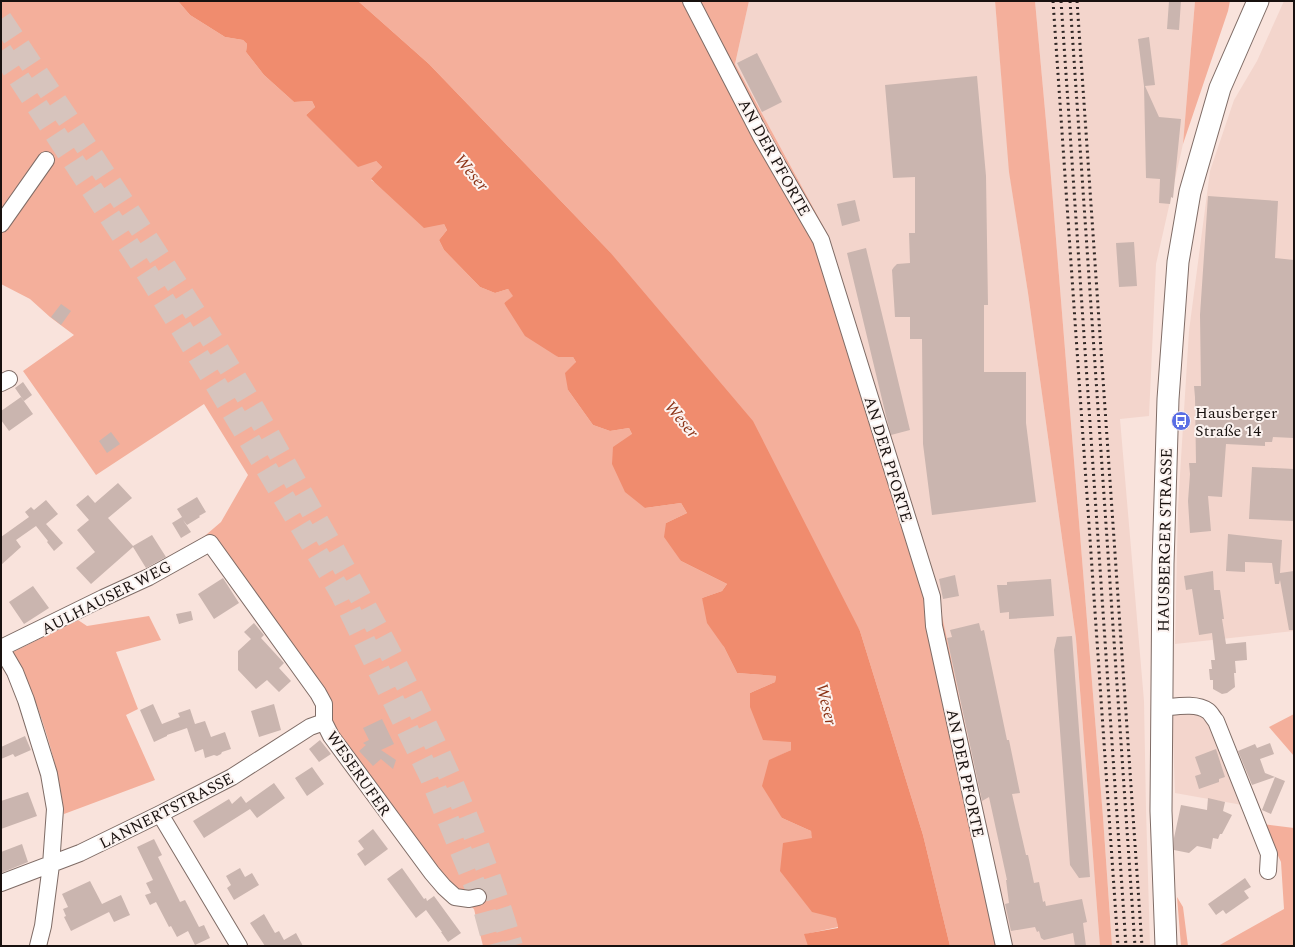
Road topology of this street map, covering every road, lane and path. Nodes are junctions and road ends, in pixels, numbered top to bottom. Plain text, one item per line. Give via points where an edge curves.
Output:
1 (691, 1) edge
2 (1258, 1) edge
3 (46, 160) dead end
4 (1, 224) edge
5 (210, 543) joint
6 (1, 648) edge
7 (1161, 708) junction
8 (324, 722) junction
9 (160, 814) junction
10 (51, 865) junction
11 (1268, 871) dead end
12 (1, 883) edge
13 (478, 897) dead end
14 (38, 946) edge
15 (239, 946) edge
16 (1004, 946) edge
17 (1166, 946) edge

1 - 16 street, AN DER PFORTE via 762,138 821,240 932,597 934,626
2 - 7 main road, HAUSBERGER STRASSE via 1220,88 1190,192 1178,262 1168,406 1162,564
3 - 4 street
5 - 6 street, AULHAUSER WEG via 149,577
5 - 8 street, WESERUFER via 318,693 324,704
6 - 10 street via 26,700 49,774 55,809
7 - 11 street via 1199,707 1208,711 1216,721 1269,854
7 - 17 main road, HAUSBERGER STRASSE via 1161,811
8 - 9 street, LANNERTSTRASSE via 310,727 232,777
8 - 13 street, WESERUFER via 331,736 432,873 455,897
9 - 10 street, LANNERTSTRASSE
9 - 15 street
10 - 12 street, LANNERTSTRASSE
10 - 14 street

